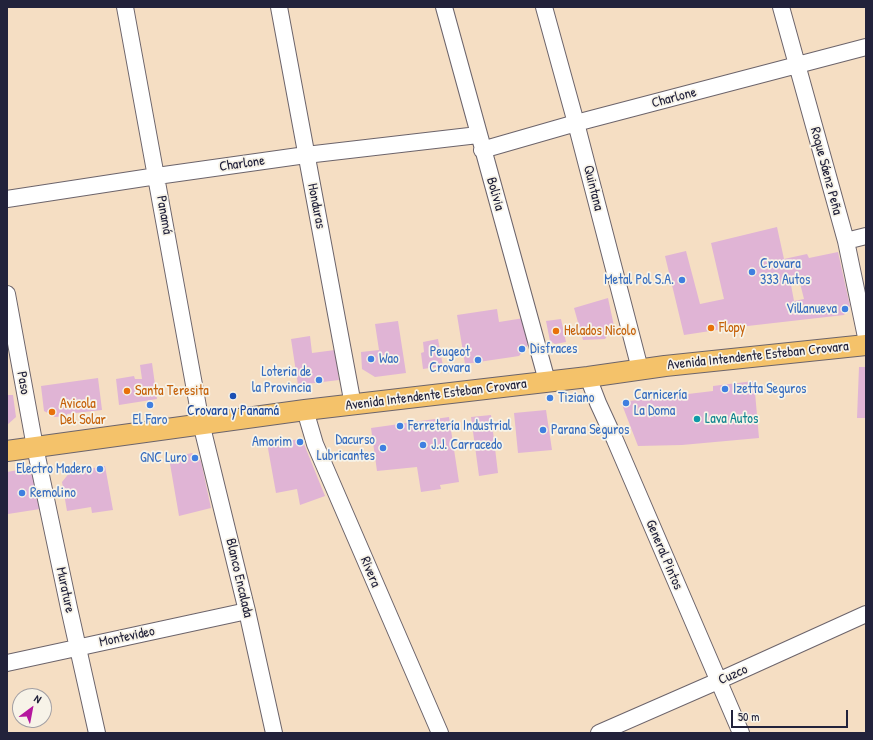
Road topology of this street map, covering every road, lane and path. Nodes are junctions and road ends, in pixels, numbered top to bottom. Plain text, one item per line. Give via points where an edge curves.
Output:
1 (125, 7) edge
2 (279, 7) edge
3 (444, 7) edge
4 (544, 7) edge
5 (780, 7) edge
6 (866, 47) edge
7 (797, 65) junction
8 (576, 124) junction
9 (478, 135) junction
10 (482, 150) junction
11 (306, 155) junction
12 (157, 176) junction
13 (7, 199) edge
14 (866, 236) edge
15 (846, 241) junction
16 (7, 294) edge
17 (866, 337) edge
18 (866, 345) edge
19 (640, 370) junction
20 (588, 377) junction
21 (547, 381) junction
22 (354, 405) junction
23 (305, 410) junction
24 (201, 423) junction
25 (35, 447) junction
26 (7, 451) edge
27 (247, 611) junction
28 (866, 614) edge
29 (78, 648) junction
30 (7, 663) edge
31 (718, 682) junction
32 (96, 733) edge
33 (274, 733) edge
34 (440, 733) edge
35 (599, 733) edge
36 (741, 733) edge

1 - 12 street, Panamá
2 - 11 street, Honduras
3 - 9 street, Bolivia
4 - 8 street, Quintana
5 - 7 street, Roque Sáenz Peña
6 - 7 street, Charlone
7 - 8 street, Charlone
7 - 15 street, Roque Sáenz Peña
8 - 10 street, Charlone
8 - 19 street, Quintana
9 - 10 street, Bolivia
9 - 11 street, Charlone
10 - 21 street, Bolivia
11 - 12 street, Charlone
11 - 22 street, Honduras
12 - 13 street, Charlone
12 - 24 street, Panamá
14 - 15 street
15 - 17 street, Roque Sáenz Peña
16 - 25 street, Paso
18 - 19 main road, Avenida Intendente Esteban Crovara
19 - 20 main road, Avenida Intendente Esteban Crovara
20 - 21 main road, Avenida Intendente Esteban Crovara
20 - 31 street, General Pintos
21 - 22 main road, Avenida Intendente Esteban Crovara
22 - 23 main road, Avenida Intendente Esteban Crovara
23 - 24 main road, Avenida Intendente Esteban Crovara
23 - 34 street, Rivera via 315,444
24 - 25 main road, Avenida Intendente Esteban Crovara
24 - 27 street, Blanco Encalada
25 - 26 main road, Avenida Intendente Esteban Crovara
25 - 29 street, Murature
27 - 29 street, Montevideo
27 - 33 street, Blanco Encalada
28 - 31 street, Cuzco
29 - 30 street, Montevideo
29 - 32 street, Murature
31 - 35 street, Cuzco
31 - 36 street, General Pintos

